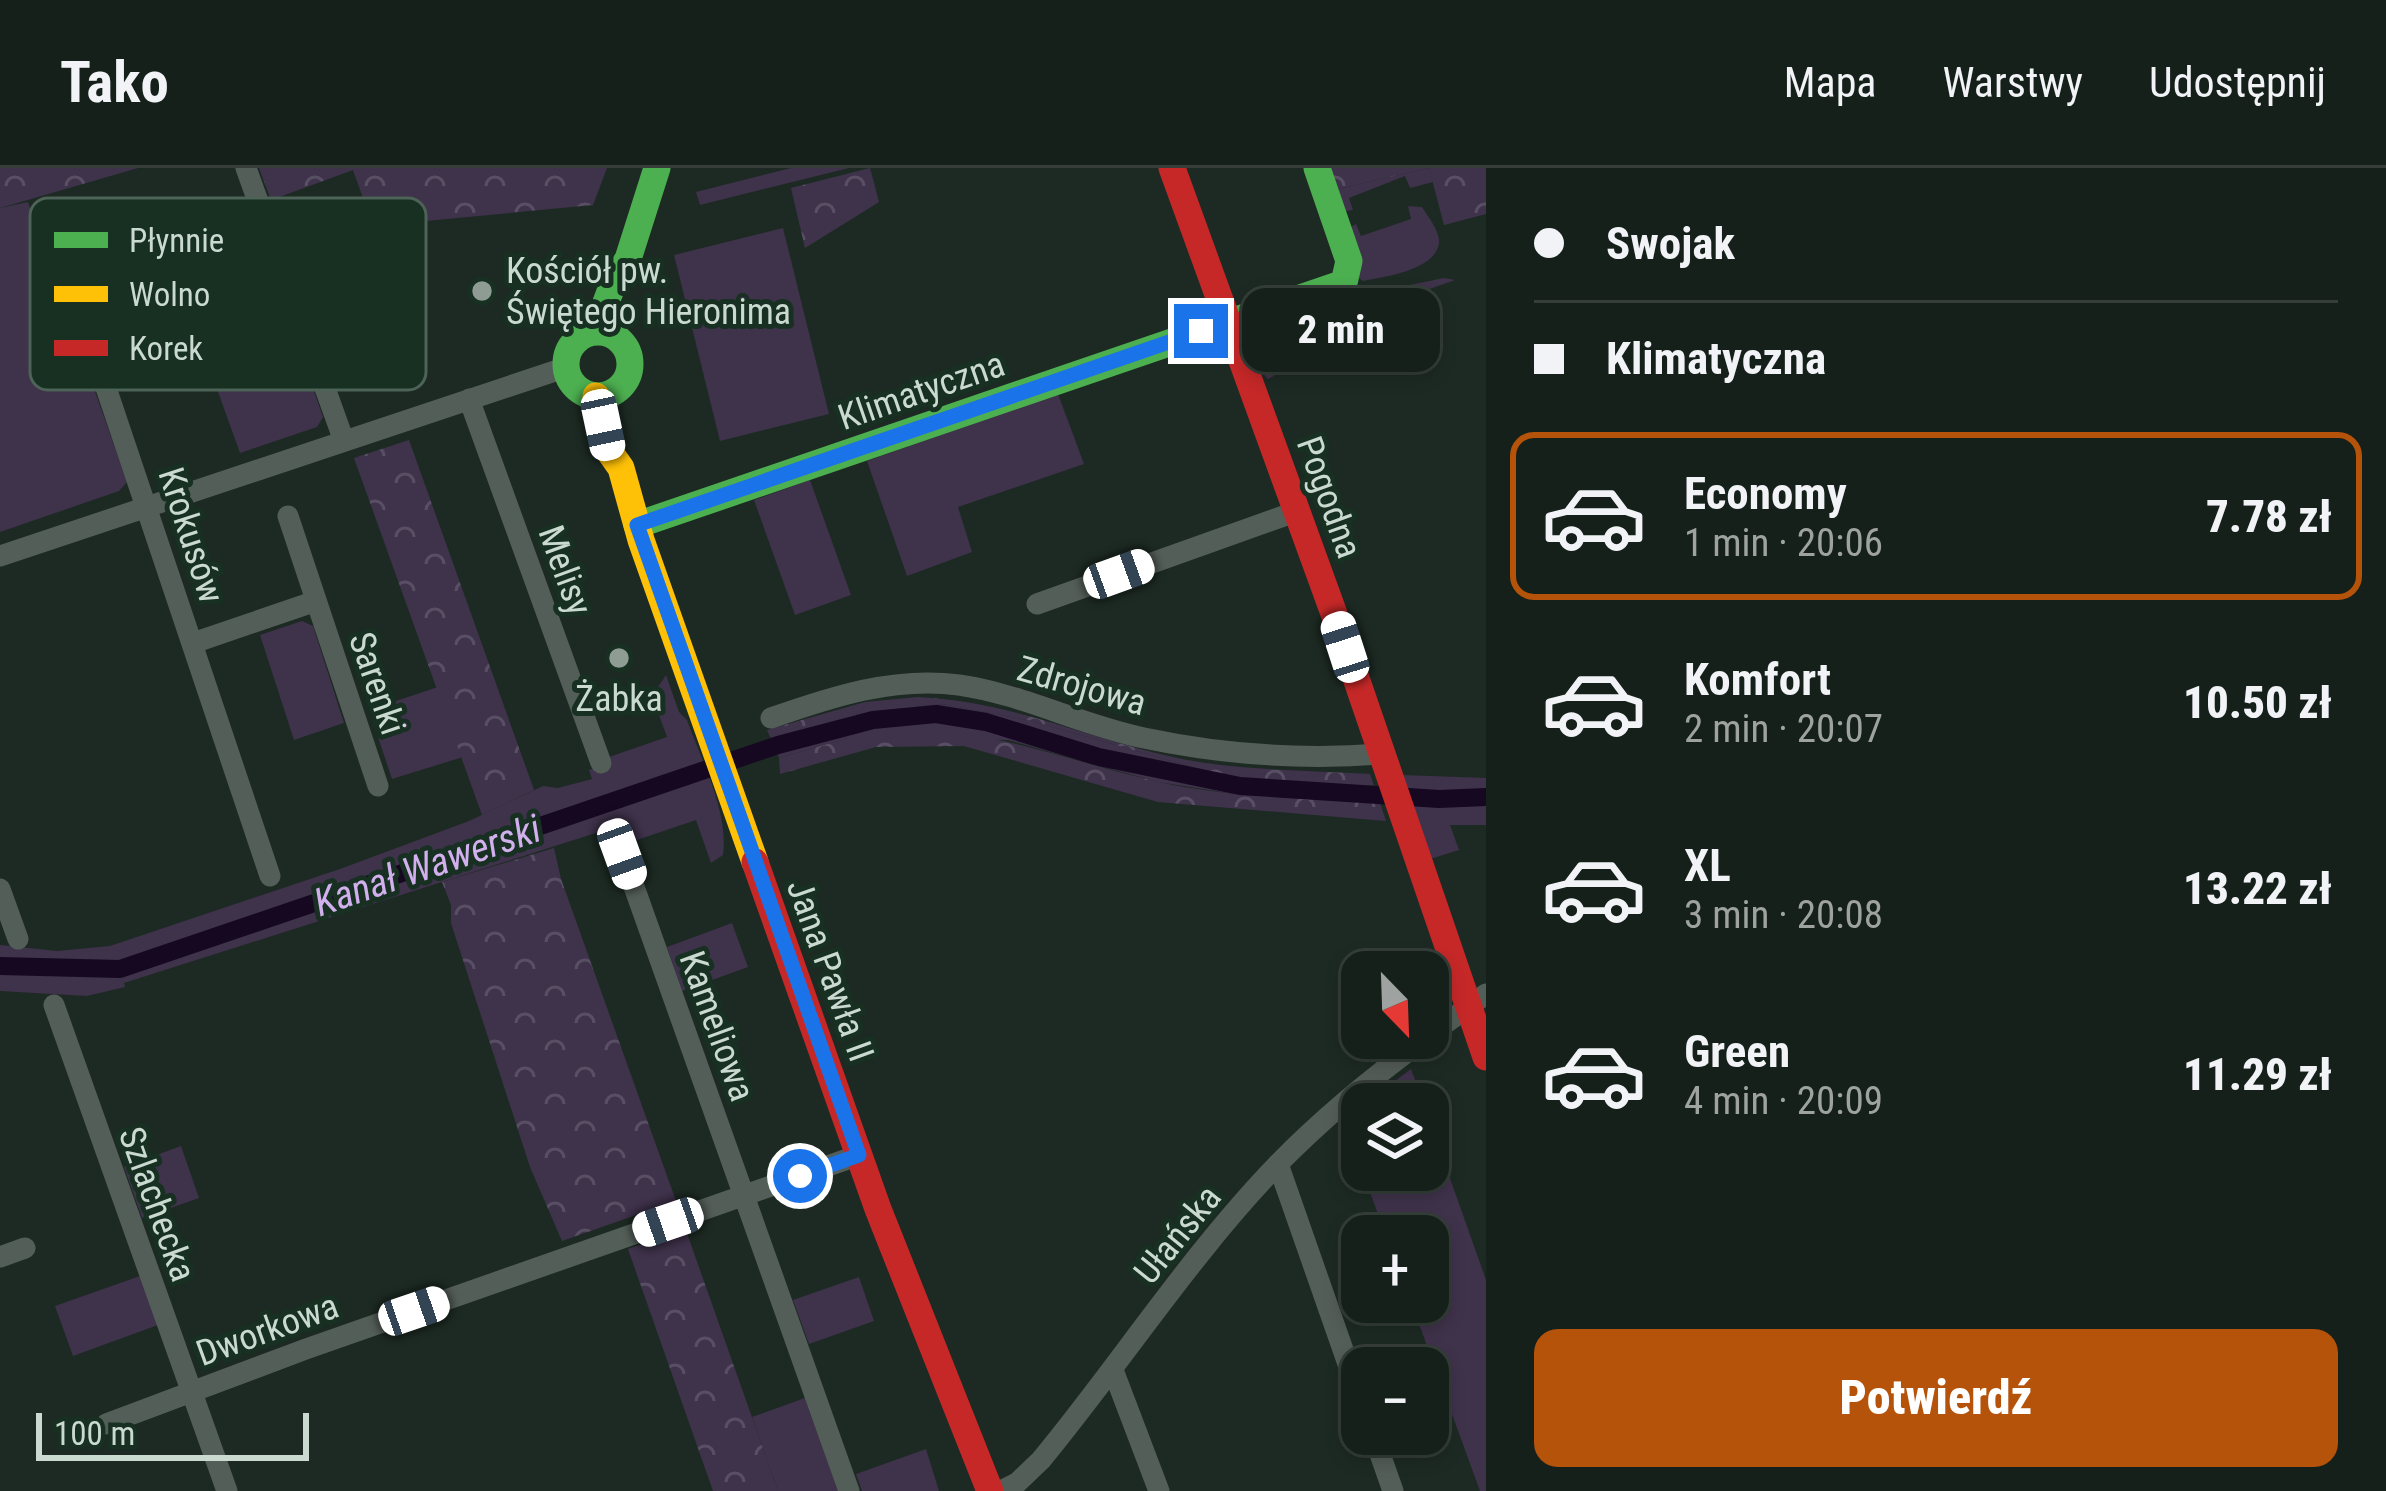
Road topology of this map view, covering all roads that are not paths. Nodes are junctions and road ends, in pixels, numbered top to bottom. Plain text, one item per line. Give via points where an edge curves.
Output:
1 (246, 168) edge
2 (658, 168) edge
3 (1172, 168) edge
4 (1317, 168) edge
5 (257, 198) edge
6 (1228, 322) junction
7 (607, 336) junction
8 (567, 368) junction
9 (108, 390) edge
10 (326, 390) edge
11 (606, 394) junction
12 (469, 399) junction
13 (344, 441) junction
14 (148, 507) junction
15 (1295, 512) junction
16 (288, 516) dead end
17 (637, 525) junction
18 (0, 556) edge
19 (316, 601) junction
20 (1037, 604) dead end
21 (193, 644) junction
22 (771, 718) dead end
23 (1381, 754) junction
24 (601, 764) dead end
25 (378, 786) dead end
26 (622, 854) dead end
27 (270, 876) dead end
28 (0, 889) edge
29 (18, 939) dead end
30 (1477, 1000) edge
31 (54, 1006) dead end
32 (1449, 1021) edge
33 (1486, 1057) edge
34 (1399, 1059) edge
35 (859, 1155) junction
36 (1278, 1164) junction
37 (743, 1196) junction
38 (25, 1248) dead end
39 (0, 1257) edge
40 (1342, 1347) edge
41 (1113, 1370) junction
42 (191, 1392) junction
43 (106, 1424) dead end
44 (1381, 1455) edge
45 (227, 1491) edge
46 (849, 1491) edge
47 (990, 1491) edge
48 (1001, 1491) edge
49 (1159, 1491) edge
50 (1394, 1491) edge

1 - 5 street
2 - 7 street via 628,260 630,284
3 - 6 street, Pogodna
4 - 6 street, Klimatyczna via 1349,261 1344,283
6 - 15 street, Pogodna
6 - 17 street, Klimatyczna
7 - 8 street via 585,335 571,348
7 - 11 street via 630,367 623,385
8 - 11 street via 576,387
8 - 12 street
9 - 14 street, Krokusów
10 - 13 street
11 - 17 street, Jana Pawła II via 625,448 621,468
12 - 13 street
12 - 24 street, Melisy
13 - 14 street
14 - 18 street
14 - 21 street, Krokusów
15 - 20 street
15 - 23 street, Pogodna
16 - 19 street, Sarenki
17 - 35 street, Jana Pawła II
19 - 21 street, Sarenki
19 - 25 street, Sarenki
21 - 27 street, Krokusów
22 - 23 street, Zdrojowa via 886,685 957,685 1141,737 1230,752
23 - 30 street, Pogodna
26 - 37 street, Kameliowa
28 - 29 street
30 - 32 street, Ułańska
30 - 33 street, Pogodna
31 - 42 street, Szlachecka
34 - 36 street, Ułańska
35 - 37 street, Dworkowa
35 - 47 street, Jana Pawła II
36 - 40 street
36 - 41 street, Ułańska
37 - 42 street, Dworkowa
37 - 46 street, Kameliowa
38 - 39 street
41 - 48 street, Ułańska via 1036,1466
41 - 49 street
42 - 43 street, Dworkowa
42 - 45 street, Szlachecka
44 - 50 street

